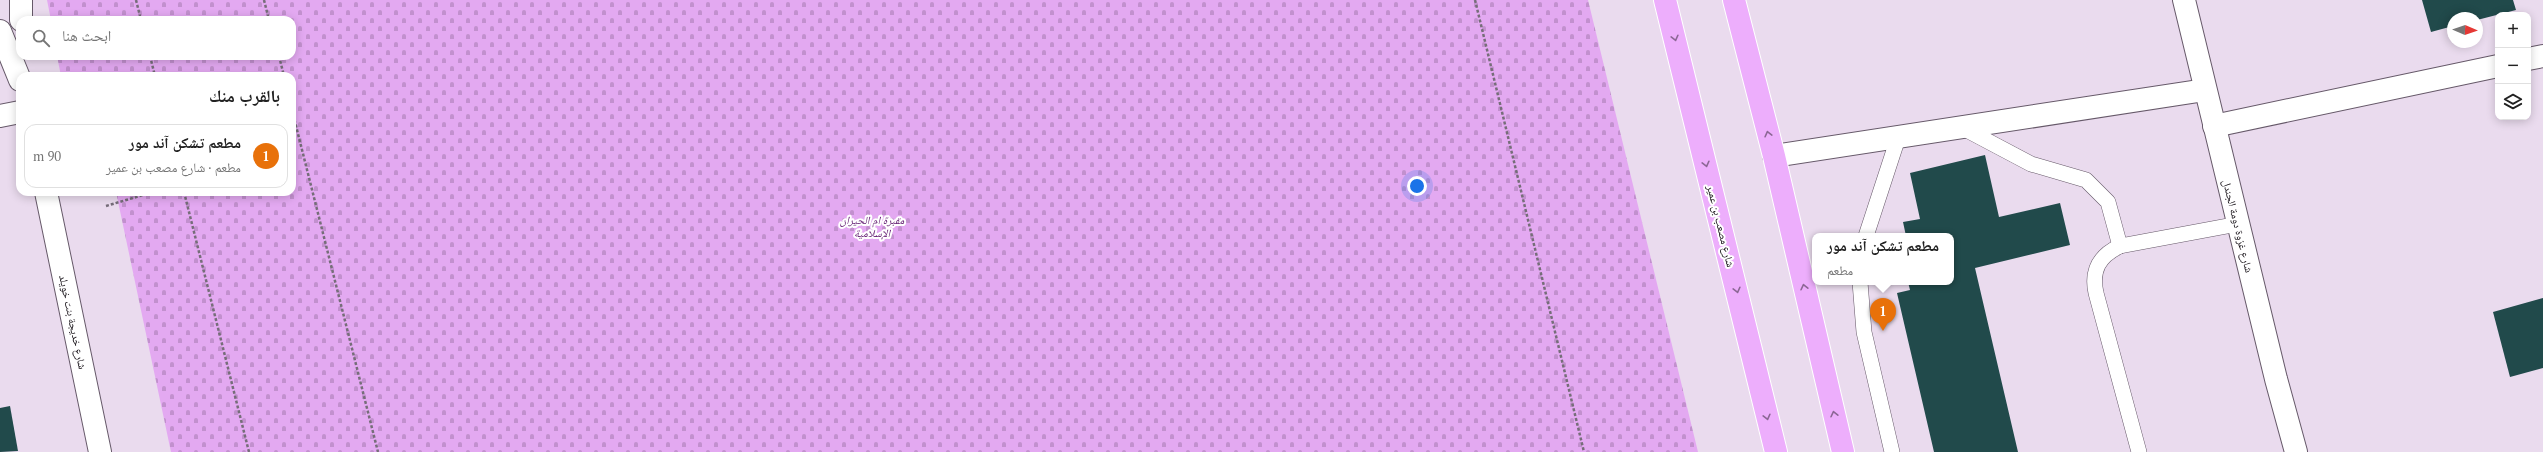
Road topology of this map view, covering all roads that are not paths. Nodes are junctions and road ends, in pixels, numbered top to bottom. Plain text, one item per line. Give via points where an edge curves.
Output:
1 (21, 0) edge
2 (1665, 0) edge
3 (1734, 0) edge
4 (2184, 0) edge
5 (21, 16) edge
6 (0, 31) edge
7 (2543, 56) edge
8 (2531, 58) edge
9 (23, 60) edge
10 (2495, 67) edge
11 (17, 72) edge
12 (24, 72) edge
13 (2205, 90) junction
14 (16, 113) edge
15 (0, 116) edge
16 (2214, 126) junction
17 (1963, 128) junction
18 (1898, 138) junction
19 (1774, 156) junction
20 (47, 196) edge
21 (2238, 224) junction
22 (1867, 233) edge
23 (2120, 246) junction
24 (1860, 285) edge
25 (100, 452) edge
26 (1776, 452) edge
27 (1843, 452) edge
28 (1892, 452) edge
29 (2139, 452) edge
30 (2296, 452) edge

1 - 5 street
2 -> 26 highway, شارع مصعب بن عمير
19 -> 3 highway
4 - 13 street, شارع غزوة دومة الجندل
6 - 11 street
7 - 8 street
9 - 12 street
10 - 16 street
13 - 16 street, شارع غزوة دومة الجندل
13 - 17 street
14 - 15 street
16 - 21 street, شارع غزوة دومة الجندل
17 - 18 street
17 - 23 lane via 2031,164 2086,180 2108,202
18 - 19 street
18 - 22 lane
27 -> 19 highway
20 - 25 street, شارع خديجة بنت خويلد
21 - 23 lane
21 - 30 street, شارع غزوة دومة الجندل
23 - 29 lane via 2100,260 2095,270 2094,282
24 - 28 lane via 1864,332

